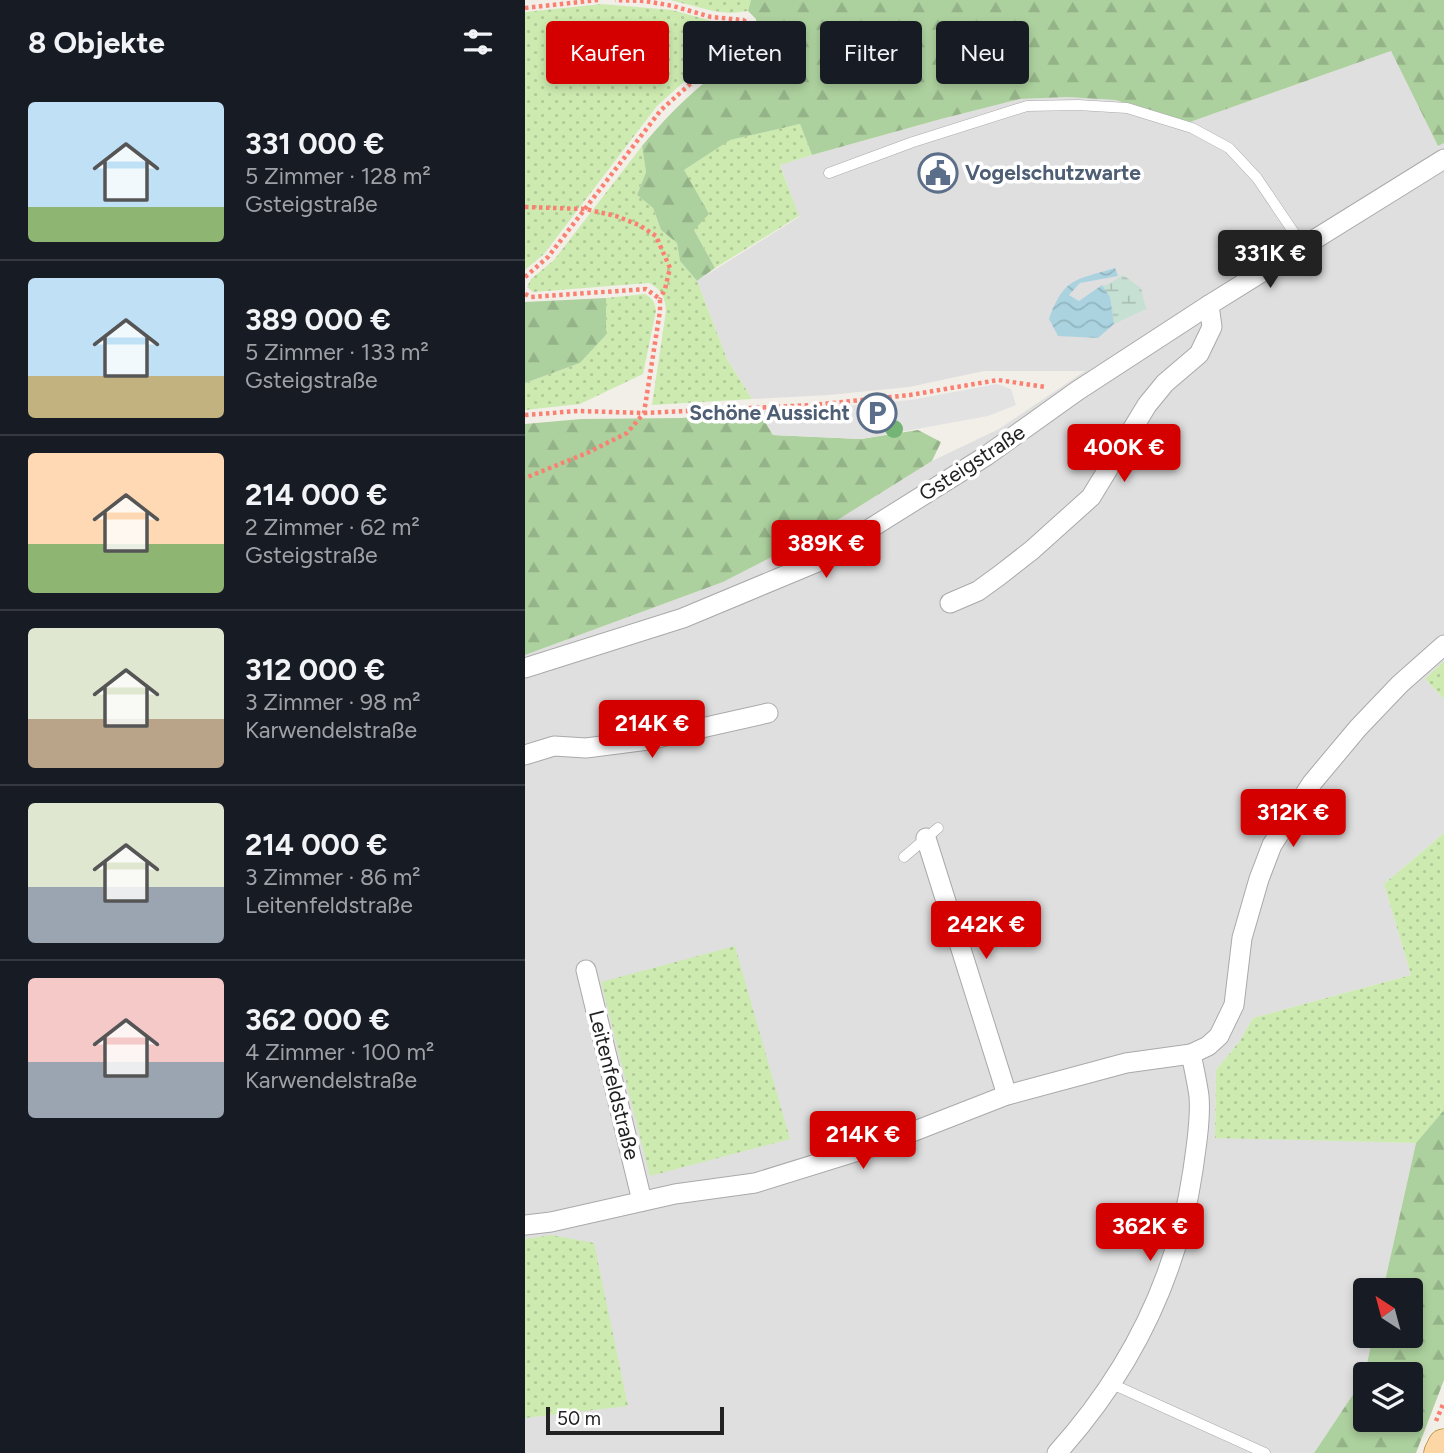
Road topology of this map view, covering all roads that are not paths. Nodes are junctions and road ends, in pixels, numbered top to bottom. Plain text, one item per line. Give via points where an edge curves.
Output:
1 (1444, 159) edge
2 (829, 173) dead end
3 (1303, 246) junction
4 (1209, 305) junction
5 (950, 603) dead end
6 (1444, 645) edge
7 (525, 668) edge
8 (768, 713) dead end
9 (525, 755) edge
10 (932, 833) joint
11 (904, 857) dead end
12 (586, 970) dead end
13 (1191, 1054) junction
14 (1007, 1095) junction
15 (642, 1201) junction
16 (525, 1225) edge
17 (1112, 1384) junction
18 (1444, 1445) edge
19 (1056, 1453) edge
20 (1265, 1453) edge
21 (1440, 1453) edge

1 - 3 street, Gsteigstraße
2 - 3 lane via 1027,106 1127,108 1192,128 1230,148 1257,178
3 - 4 street, Gsteigstraße
4 - 5 street via 1212,327 1199,354 1147,405 1091,497 1000,575
4 - 7 street, Gsteigstraße via 986,456 815,563 683,618
6 - 13 street via 1358,728 1293,810 1272,845 1251,905 1234,1005 1219,1036
8 - 9 street via 648,740 586,748 554,746
10 - 11 lane
10 - 14 street
12 - 15 street, Leitenfeldstraße
13 - 14 street via 1126,1063
13 - 17 street via 1199,1098 1189,1200 1166,1280
14 - 15 street via 884,1143 755,1183
15 - 16 street
17 - 19 street
17 - 20 lane
18 - 21 main road

